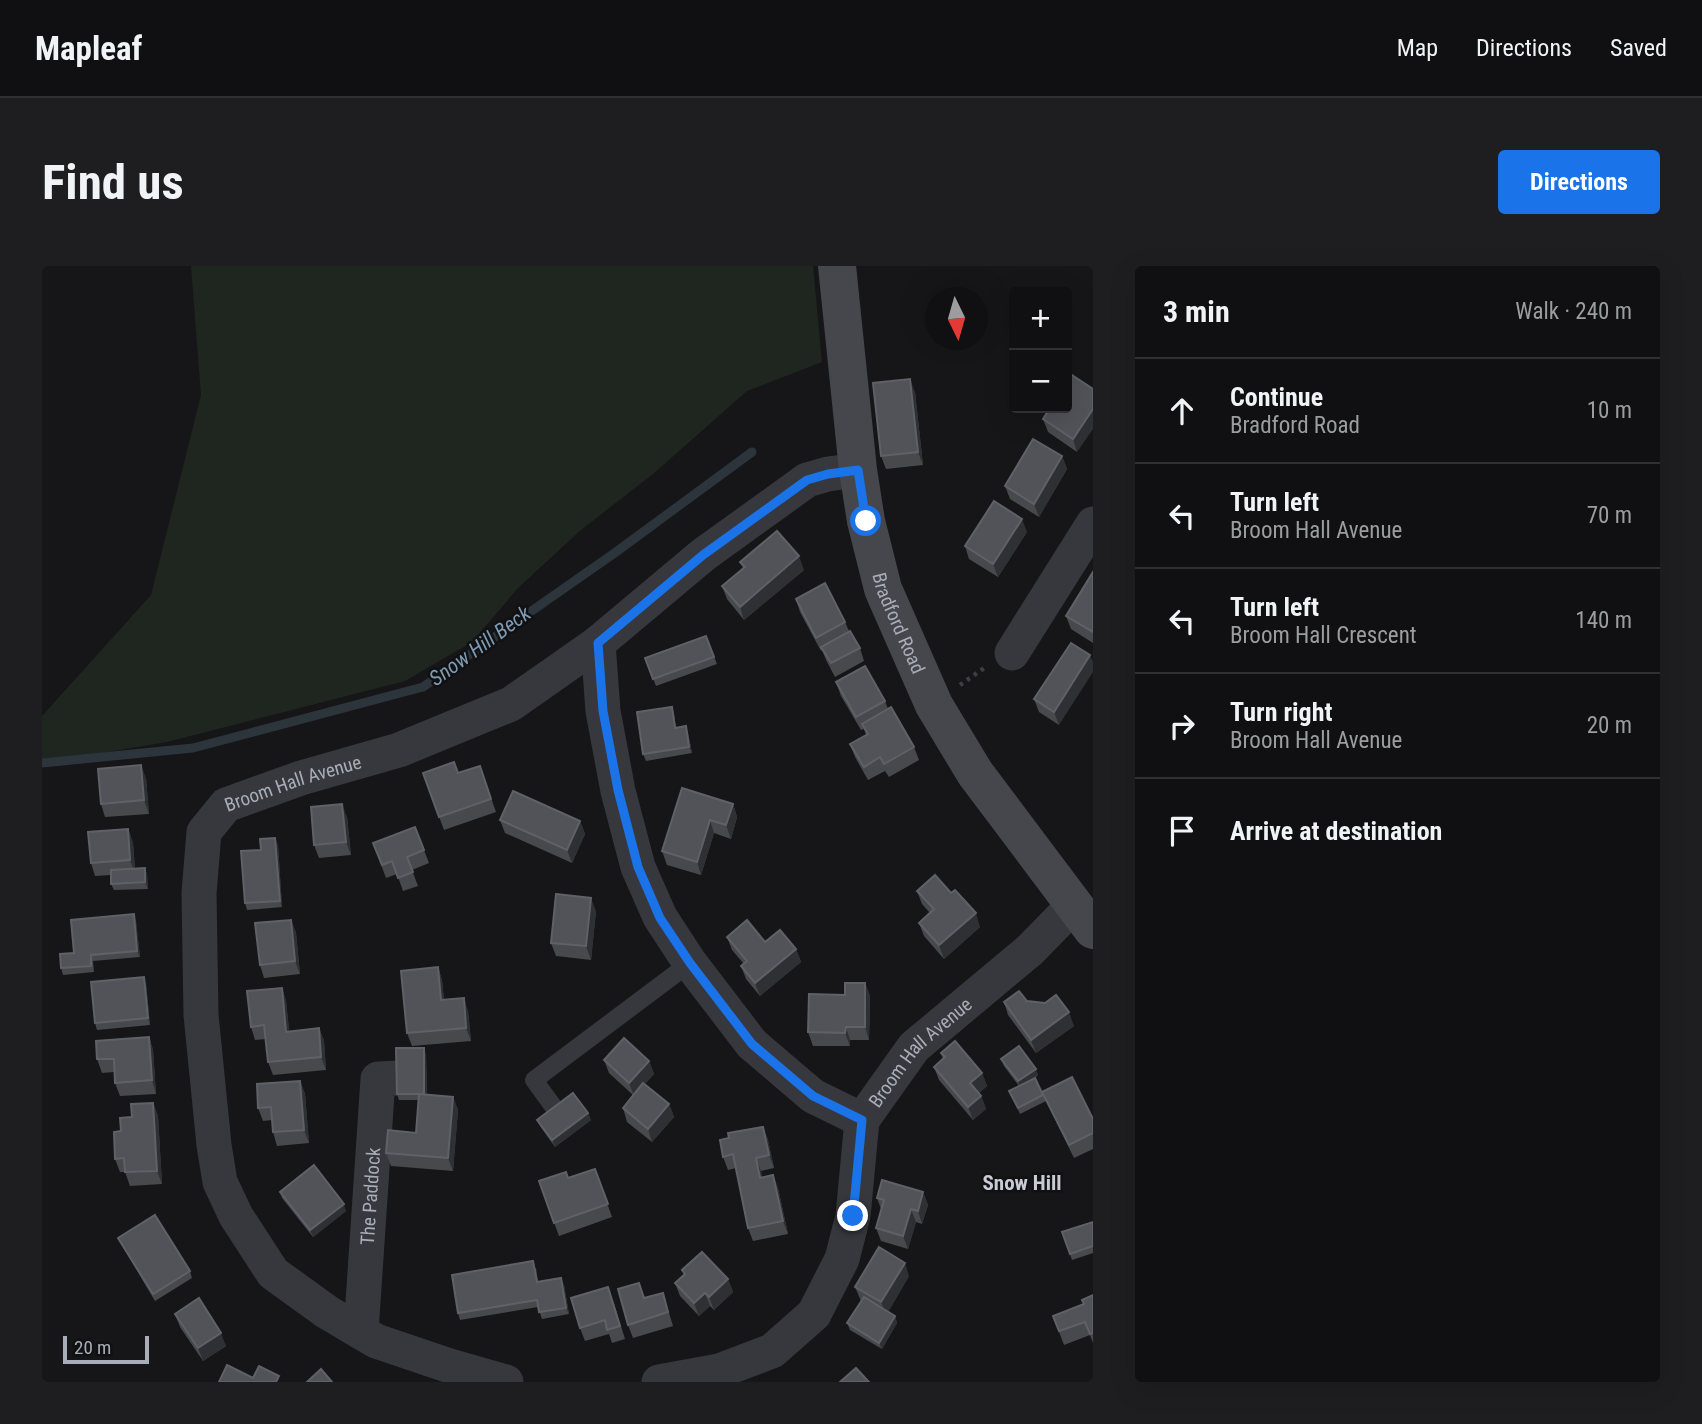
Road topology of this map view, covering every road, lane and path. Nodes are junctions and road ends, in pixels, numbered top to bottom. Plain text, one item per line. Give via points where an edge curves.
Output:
1 (837, 266) edge
2 (858, 470) junction
3 (1093, 524) edge
4 (1031, 642) joint
5 (598, 643) junction
6 (934, 705) junction
7 (1084, 918) edge
8 (690, 963) junction
9 (399, 1078) edge
10 (558, 1113) edge
11 (862, 1120) junction
12 (361, 1332) junction
13 (506, 1382) edge
14 (659, 1382) edge

1 - 2 street, Bradford Road
2 - 5 street, Broom Hall Avenue via 807,480 703,555
2 - 6 street, Bradford Road via 883,589
3 - 4 street
4 - 6 path via 994,660
5 - 8 street via 603,711 638,867 660,918
5 - 12 street, Broom Hall Avenue via 511,704 399,750 226,805 204,832 199,893 201,1015 220,1182 273,1273
6 - 7 street, Bradford Road via 975,773
7 - 11 street, Broom Hall Avenue via 1030,950 914,1047
8 - 10 lane via 534,1080
8 - 11 street via 752,1044 813,1096
9 - 12 street, The Paddock via 378,1079
11 - 14 street, Broom Hall Avenue via 853,1216 842,1259 814,1314 772,1351 719,1371
12 - 13 street, Broom Hall Avenue via 376,1341

